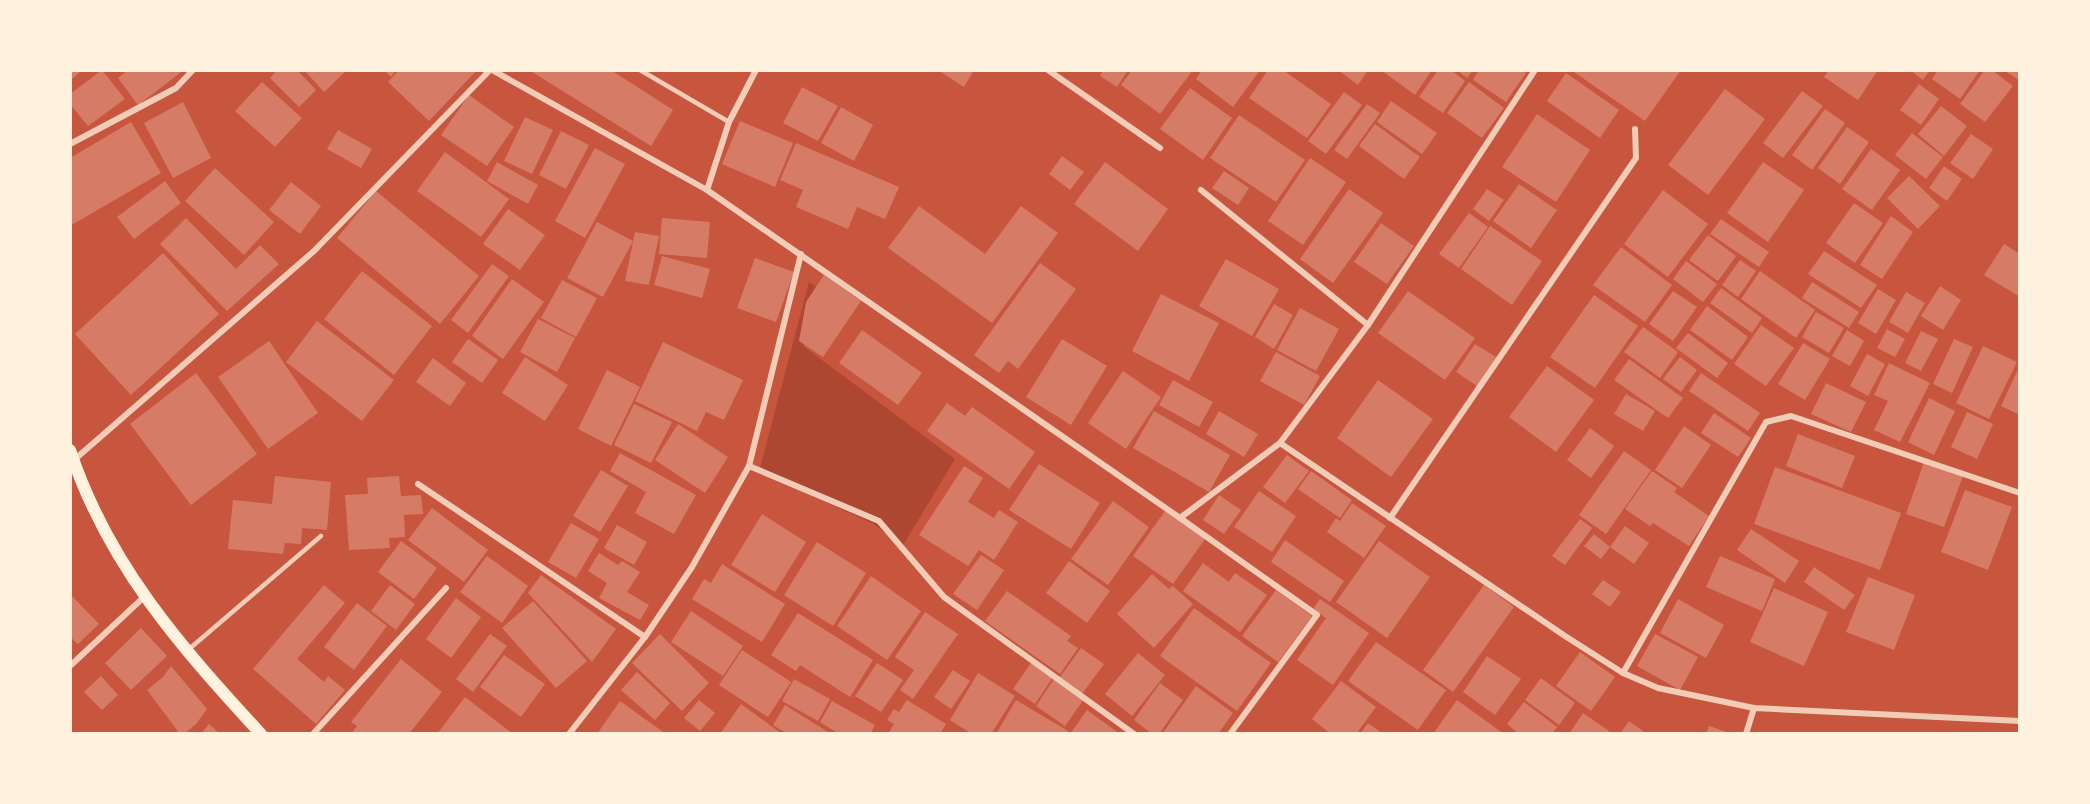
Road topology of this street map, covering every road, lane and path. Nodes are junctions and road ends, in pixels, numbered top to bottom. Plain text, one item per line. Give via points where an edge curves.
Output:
1 (194, 70) edge
2 (491, 70) edge
3 (640, 70) edge
4 (756, 70) edge
5 (1048, 70) edge
6 (1535, 70) edge
7 (729, 122) junction
8 (1635, 129) dead end
9 (70, 144) edge
10 (1160, 148) dead end
11 (707, 190) junction
12 (1201, 190) dead end
13 (801, 254) junction
14 (1368, 325) junction
15 (1280, 443) junction
16 (72, 455) edge
17 (750, 466) junction
18 (418, 484) dead end
19 (2019, 493) edge
20 (1180, 518) junction
21 (1390, 518) junction
22 (321, 536) dead end
23 (446, 588) dead end
24 (144, 597) junction
25 (645, 637) junction
26 (186, 651) junction
27 (70, 666) edge
28 (1623, 673) junction
29 (1754, 708) junction
30 (2019, 721) edge
31 (261, 734) edge
32 (313, 734) edge
33 (569, 734) edge
34 (1134, 734) edge
35 (1230, 734) edge
36 (1746, 734) edge

1 - 9 street via 176,88
2 - 11 street
2 - 16 street via 314,251
3 - 7 lane
4 - 7 street
5 - 10 street
6 - 14 street
7 - 11 street
8 - 21 street via 1636,158
11 - 13 street
12 - 14 street
13 - 17 street
13 - 20 street
14 - 15 street
15 - 20 street
15 - 21 street
16 - 24 main road via 100,524
17 - 25 street via 692,567
17 - 34 street via 879,521 944,597
18 - 25 street
19 - 28 street via 1791,416 1766,422
20 - 35 street via 1317,615
21 - 28 street
22 - 26 lane
23 - 32 street
24 - 26 main road
24 - 27 street
25 - 33 street
26 - 31 main road
28 - 29 street via 1658,688
29 - 30 street
29 - 36 street

